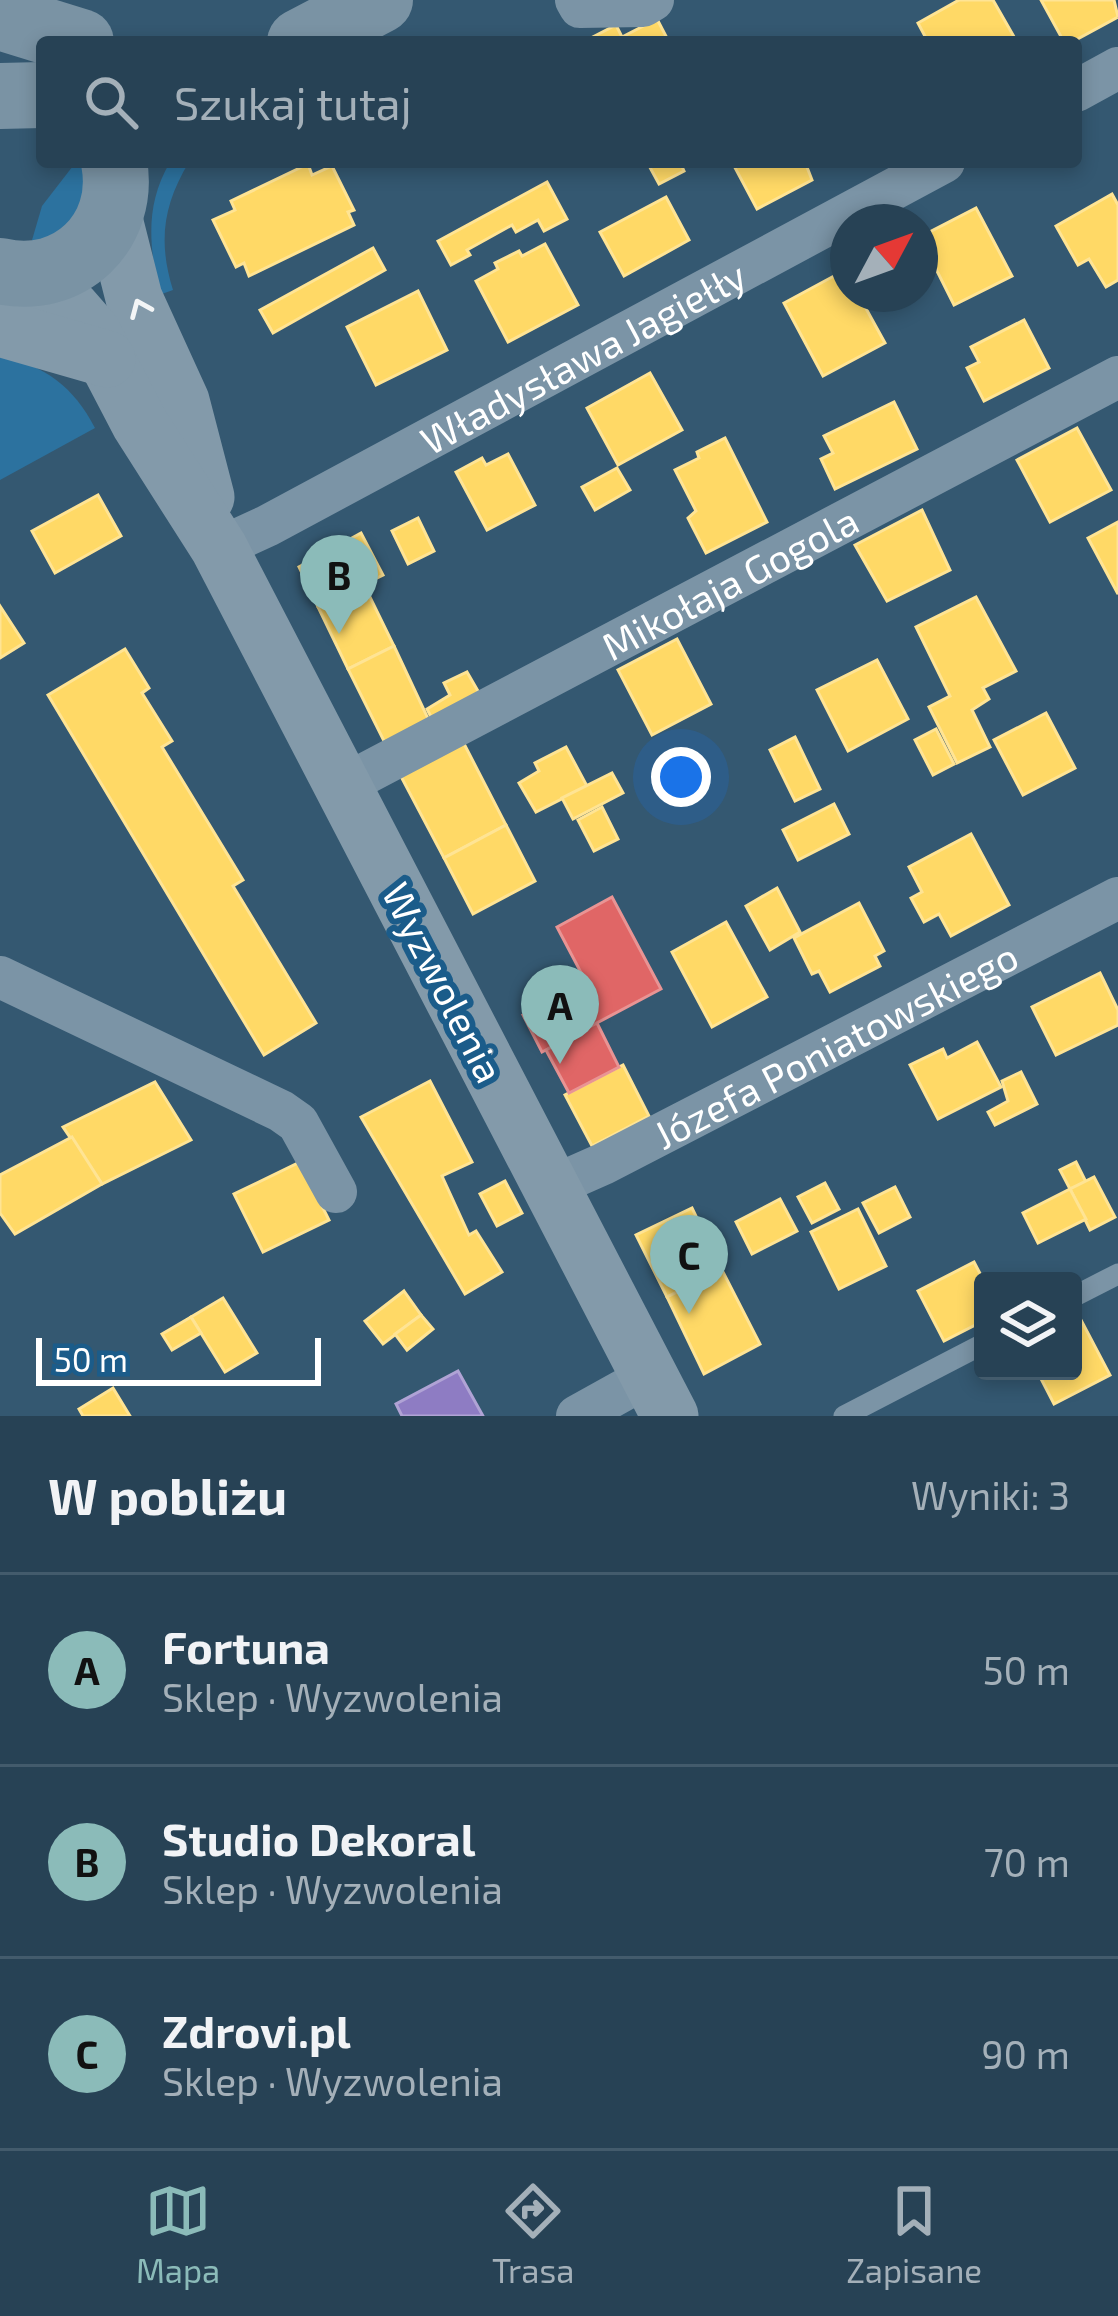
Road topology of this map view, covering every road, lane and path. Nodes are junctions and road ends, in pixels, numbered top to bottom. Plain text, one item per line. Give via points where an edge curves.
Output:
1 (380, 0) edge
2 (576, 0) edge
3 (653, 0) edge
4 (0, 17) edge
5 (62, 36) edge
6 (311, 36) edge
7 (1118, 68) edge
8 (1082, 88) edge
9 (933, 168) edge
10 (113, 187) edge
11 (9, 291) edge
12 (1118, 377) edge
13 (218, 548) junction
14 (342, 786) junction
15 (1118, 898) edge
16 (0, 977) edge
17 (551, 1187) junction
18 (336, 1192) dead end
19 (1118, 1274) edge
20 (1082, 1292) edge
21 (974, 1349) edge
22 (660, 1396) edge
23 (577, 1416) edge
24 (844, 1416) edge

1 - 6 main road
2 - 3 street via 580,7
4 - 5 main road
7 - 8 street
9 - 13 street, Władysława Jagiełły
10 - 11 main road via 104,230 84,254
13 -> 10 main road, Wyzwolenia via 182,400 134,298
11 - 13 main road, Wyzwolenia via 70,308 92,332
12 - 14 street, Mikołaja Gogola
13 - 14 main road, Wyzwolenia
14 - 17 main road, Wyzwolenia
15 - 17 street, Józefa Poniatowskiego
16 - 18 street via 280,1111 298,1124
17 - 22 main road, Wyzwolenia
19 - 20 lane
21 - 24 lane
22 - 23 street

